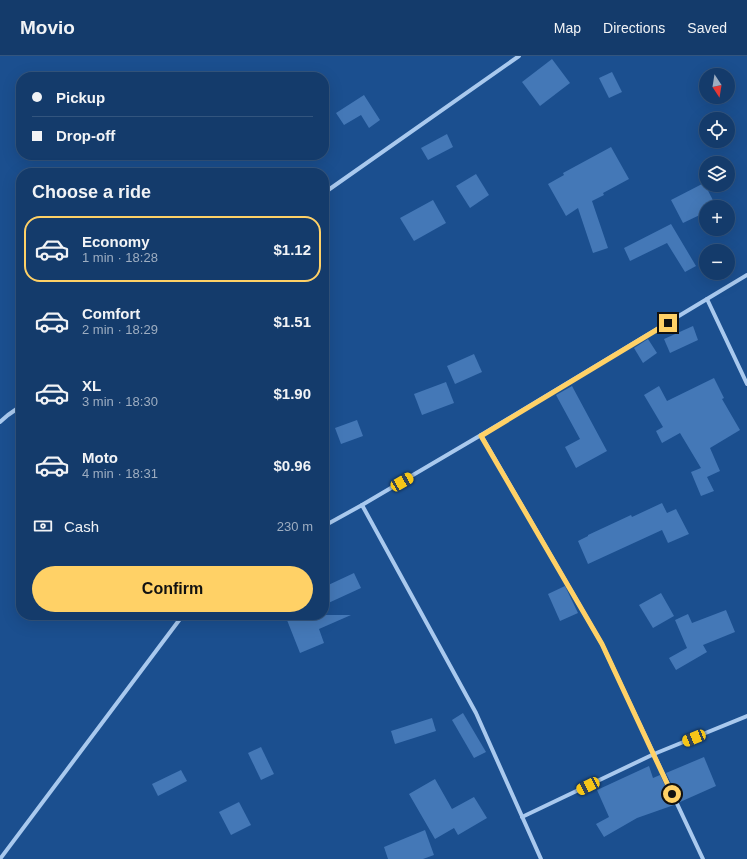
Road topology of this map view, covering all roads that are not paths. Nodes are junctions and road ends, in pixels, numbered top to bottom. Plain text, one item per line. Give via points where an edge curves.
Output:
1 (519, 56) edge
2 (329, 189) edge
3 (747, 275) edge
4 (707, 299) junction
5 (747, 384) edge
6 (16, 409) edge
7 (0, 422) edge
8 (481, 436) junction
9 (362, 505) junction
10 (329, 523) edge
11 (179, 620) edge
12 (747, 716) edge
13 (654, 754) junction
14 (522, 817) junction
15 (0, 859) edge
16 (541, 859) edge
17 (703, 859) edge

1 - 2 street
3 - 4 street
4 - 5 street
4 - 8 street
6 - 7 street
8 - 9 street
8 - 13 street via 602,644
9 - 10 street
9 - 14 street via 476,713
11 - 15 street
12 - 13 street
13 - 14 street
13 - 17 street
14 - 16 street

